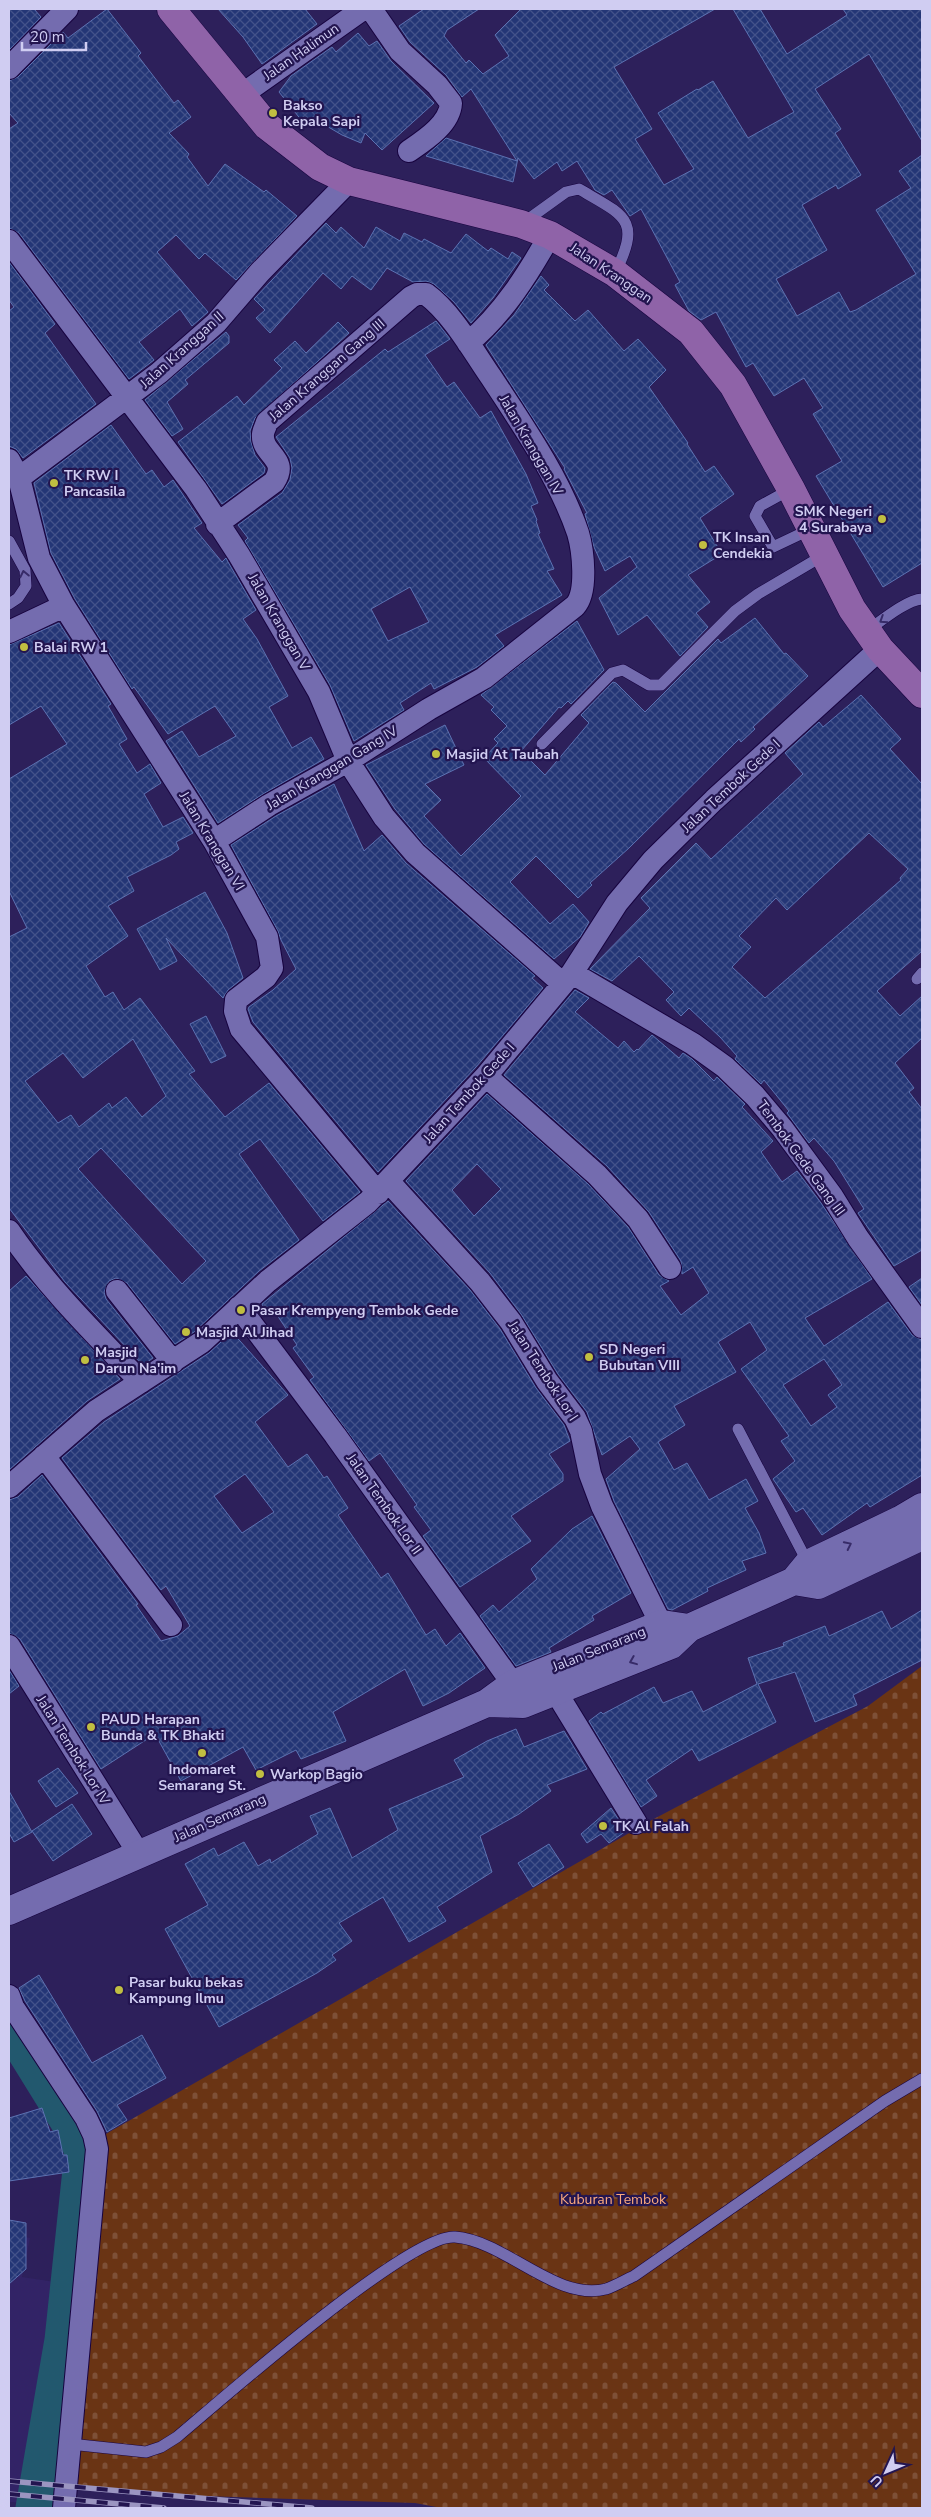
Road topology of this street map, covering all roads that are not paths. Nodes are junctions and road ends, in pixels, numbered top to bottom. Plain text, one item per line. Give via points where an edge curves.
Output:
1 (67, 9) edge
2 (171, 9) edge
3 (363, 9) edge
4 (371, 9) edge
5 (333, 18) edge
6 (9, 68) edge
7 (240, 96) junction
8 (409, 151) dead end
9 (349, 181) junction
10 (521, 224) junction
11 (550, 235) junction
12 (9, 241) edge
13 (615, 273) junction
14 (426, 294) joint
15 (468, 342) junction
16 (127, 398) junction
17 (14, 469) edge
18 (791, 489) junction
19 (218, 524) junction
20 (811, 529) junction
21 (9, 541) edge
22 (824, 555) junction
23 (13, 559) edge
24 (922, 599) edge
25 (9, 604) edge
26 (64, 606) junction
27 (9, 632) edge
28 (873, 640) junction
29 (921, 691) edge
30 (451, 696) joint
31 (542, 744) dead end
32 (348, 762) junction
33 (214, 841) junction
34 (567, 979) junction
35 (486, 1076) junction
36 (383, 1187) junction
37 (9, 1231) edge
38 (670, 1268) dead end
39 (116, 1291) dead end
40 (239, 1307) junction
41 (922, 1327) edge
42 (173, 1362) junction
43 (141, 1382) junction
44 (738, 1429) dead end
45 (44, 1456) junction
46 (9, 1488) edge
47 (922, 1506) edge
48 (922, 1536) edge
49 (807, 1577) junction
50 (172, 1625) dead end
51 (674, 1632) junction
52 (9, 1646) edge
53 (556, 1692) junction
54 (518, 1694) junction
55 (636, 1823) dead end
56 (138, 1854) junction
57 (9, 1911) edge
58 (9, 1996) edge
59 (922, 2079) edge
60 (70, 2444) junction
61 (64, 2508) edge

1 - 6 street
2 - 7 main road, Jalan Kranggan
3 - 5 street, Jalan Halimun
4 - 8 street via 400,51 452,103 441,126
5 - 7 street, Jalan Halimun
7 - 9 main road, Jalan Kranggan via 294,149
9 - 10 main road, Jalan Kranggan
9 - 16 street, Jalan Kranggan II via 260,272 216,323
10 - 11 main road, Jalan Kranggan
10 - 13 lane via 566,192 580,189 620,216 628,227 627,250
11 - 13 main road, Jalan Kranggan
11 - 15 street via 536,261 493,320
12 - 16 street, Jalan Kranggan V
13 - 18 main road, Jalan Kranggan via 668,313 709,352 734,384
14 - 15 street, Jalan Kranggan IV
14 - 19 street, Jalan Kranggan Gang III via 411,297 267,422 263,435 280,474
15 - 30 street, Jalan Kranggan IV via 560,491 578,533 582,556 582,596 575,606 495,670
16 - 17 street, Jalan Kranggan II
16 - 19 street, Jalan Kranggan V via 196,489
17 - 26 street, Jalan Kranggan VI via 39,558
18 - 20 main road, Jalan Kranggan
18 - 20 lane via 760,506 755,516 773,547
19 - 32 street, Jalan Kranggan V via 240,554 320,692
20 - 22 main road, Jalan Kranggan
21 - 23 lane
22 - 28 main road, Jalan Kranggan via 852,609
22 - 31 lane via 735,611 662,685 649,686 623,670 612,673
25 -> 23 lane via 26,586 25,570
24 -> 28 lane via 899,610
26 - 27 street
26 - 33 street, Jalan Kranggan VI
28 - 29 main road, Jalan Kranggan
28 - 34 street, Jalan Tembok Gede I via 653,860 616,903
30 - 32 street, Jalan Kranggan Gang IV
32 - 33 street, Jalan Kranggan Gang IV via 269,805
32 - 34 street, Jalan Kranggan V via 384,817 415,853
33 - 36 street, Jalan Kranggan VI via 266,937 272,962 266,977 236,1000 235,1011 241,1029
34 - 35 street, Jalan Tembok Gede I
34 - 41 street, Tembok Gede Gang III via 694,1044 725,1067 755,1096 832,1196
35 - 36 street, Jalan Tembok Gede I
35 - 38 street via 597,1174 638,1220
36 - 40 street, Jalan Tembok Gede I
36 - 51 street, Jalan Tembok Lor I via 480,1282 511,1322 547,1381 575,1418 602,1506
37 - 43 street via 56,1292
39 - 42 street
40 - 42 street, Jalan Tembok Gede I via 202,1342
40 - 54 street, Jalan Tembok Lor II via 336,1436
42 - 43 street, Jalan Tembok Gede I
43 - 45 street, Jalan Tembok Gede I via 96,1411
44 - 49 lane
45 - 46 street, Jalan Tembok Gede I
45 - 50 street
49 -> 47 street, Jalan Semarang
48 - 49 street, Jalan Semarang
49 - 51 street, Jalan Semarang
51 -> 53 street, Jalan Semarang
51 - 54 street, Jalan Semarang
52 - 56 street, Jalan Tembok Lor IV
53 - 54 street, Jalan Semarang
53 - 55 street
54 - 56 street, Jalan Semarang via 487,1703
56 - 57 street, Jalan Semarang
58 - 60 street via 86,2118 97,2149
59 - 60 lane via 885,2101 634,2276 606,2289 586,2290 552,2280 498,2249 452,2236 425,2244 332,2308 161,2447 146,2452
60 - 61 street

